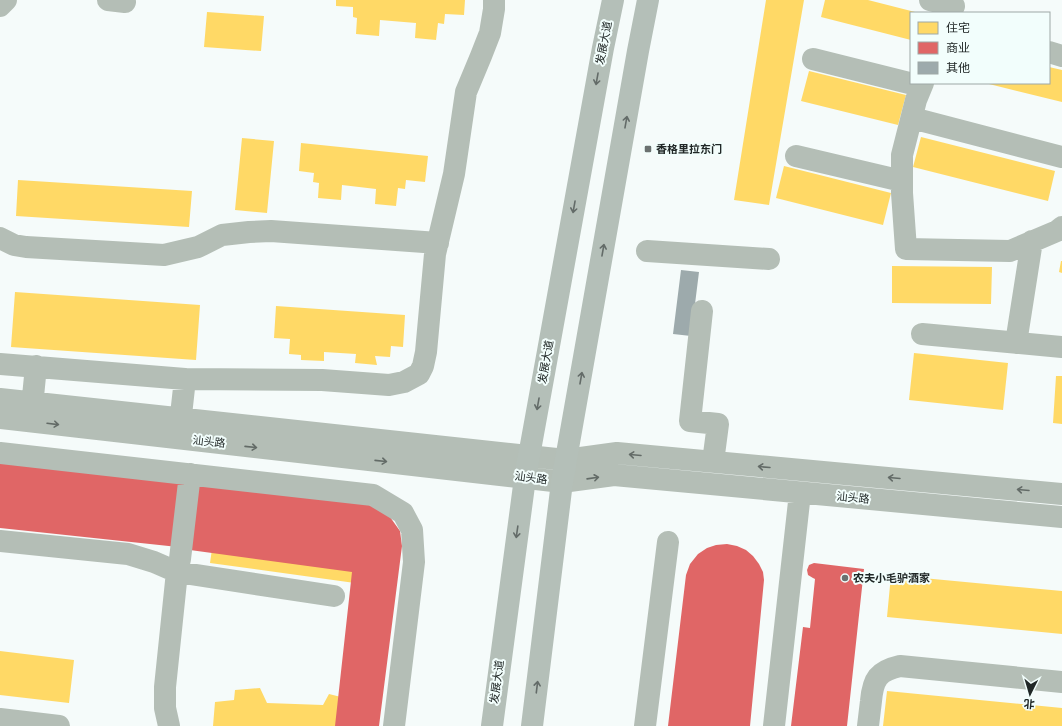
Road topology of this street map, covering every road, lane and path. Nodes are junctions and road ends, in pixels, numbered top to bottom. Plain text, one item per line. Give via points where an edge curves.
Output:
1 (6, 0) edge
2 (494, 0) edge
3 (613, 0) edge
4 (648, 0) edge
5 (930, 0) edge
6 (0, 6) edge
7 (954, 6) edge
8 (1050, 52) edge
9 (1062, 56) edge
10 (813, 59) dead end
11 (910, 82) edge
12 (922, 85) edge
13 (912, 118) junction
14 (796, 156) dead end
15 (1062, 157) edge
16 (902, 181) junction
17 (1062, 227) edge
18 (0, 238) edge
19 (1032, 241) junction
20 (438, 243) junction
21 (646, 251) dead end
22 (769, 259) dead end
23 (702, 311) dead end
24 (922, 334) dead end
25 (1016, 342) junction
26 (1062, 347) edge
27 (0, 364) edge
28 (36, 366) junction
29 (185, 379) junction
30 (0, 399) edge
31 (31, 412) junction
32 (0, 418) edge
33 (180, 429) junction
34 (0, 453) edge
35 (528, 456) junction
36 (566, 460) junction
37 (713, 462) junction
38 (190, 474) junction
39 (524, 478) junction
40 (562, 482) junction
41 (800, 493) junction
42 (1062, 494) edge
43 (1062, 517) edge
44 (0, 541) edge
45 (668, 542) dead end
46 (177, 572) junction
47 (334, 596) dead end
48 (1062, 682) edge
49 (0, 718) edge
50 (59, 726) edge
51 (169, 726) edge
52 (394, 726) edge
53 (492, 726) edge
54 (532, 726) edge
55 (645, 726) edge
56 (774, 726) edge
57 (868, 726) edge

1 - 6 street
2 - 20 street via 490,33 466,92 454,174
3 -> 35 main road, 发展大道
36 -> 4 main road
5 - 7 street
8 - 9 street
10 - 11 street
12 - 13 street
13 - 15 street
13 - 16 street via 902,155
14 - 16 street
16 - 19 street via 906,249 1010,251
17 - 19 street
18 - 20 street via 14,245 26,247 164,255 198,247 222,236 271,231
19 - 25 street
20 - 29 street via 426,352 419,374 404,382 389,385 322,380
21 - 22 street
23 - 37 street via 690,422 718,424
24 - 25 street
25 - 26 street
27 - 28 street
28 - 29 street
28 - 31 street
29 - 33 street
30 - 31 street, 汕头路
31 - 32 street, 汕头路
31 - 33 street, 汕头路
33 - 35 street, 汕头路
33 -> 39 street, 汕头路
34 - 38 street
35 - 36 street, 汕头路
35 - 39 main road, 发展大道
37 -> 36 street, 汕头路 via 617,453
36 - 40 main road
42 -> 37 street, 汕头路
38 - 46 street
38 - 52 street via 374,495 403,513 412,530 414,562
39 - 40 street, 汕头路
39 -> 53 main road, 发展大道
40 -> 41 street, 汕头路 via 614,475
54 -> 40 main road
41 - 43 street, 汕头路
41 - 56 street
44 - 46 street via 128,554
45 - 55 street
46 - 47 street
46 - 51 street via 165,687 165,708
48 - 57 street via 900,666 890,668 881,673 872,686
49 - 50 street

